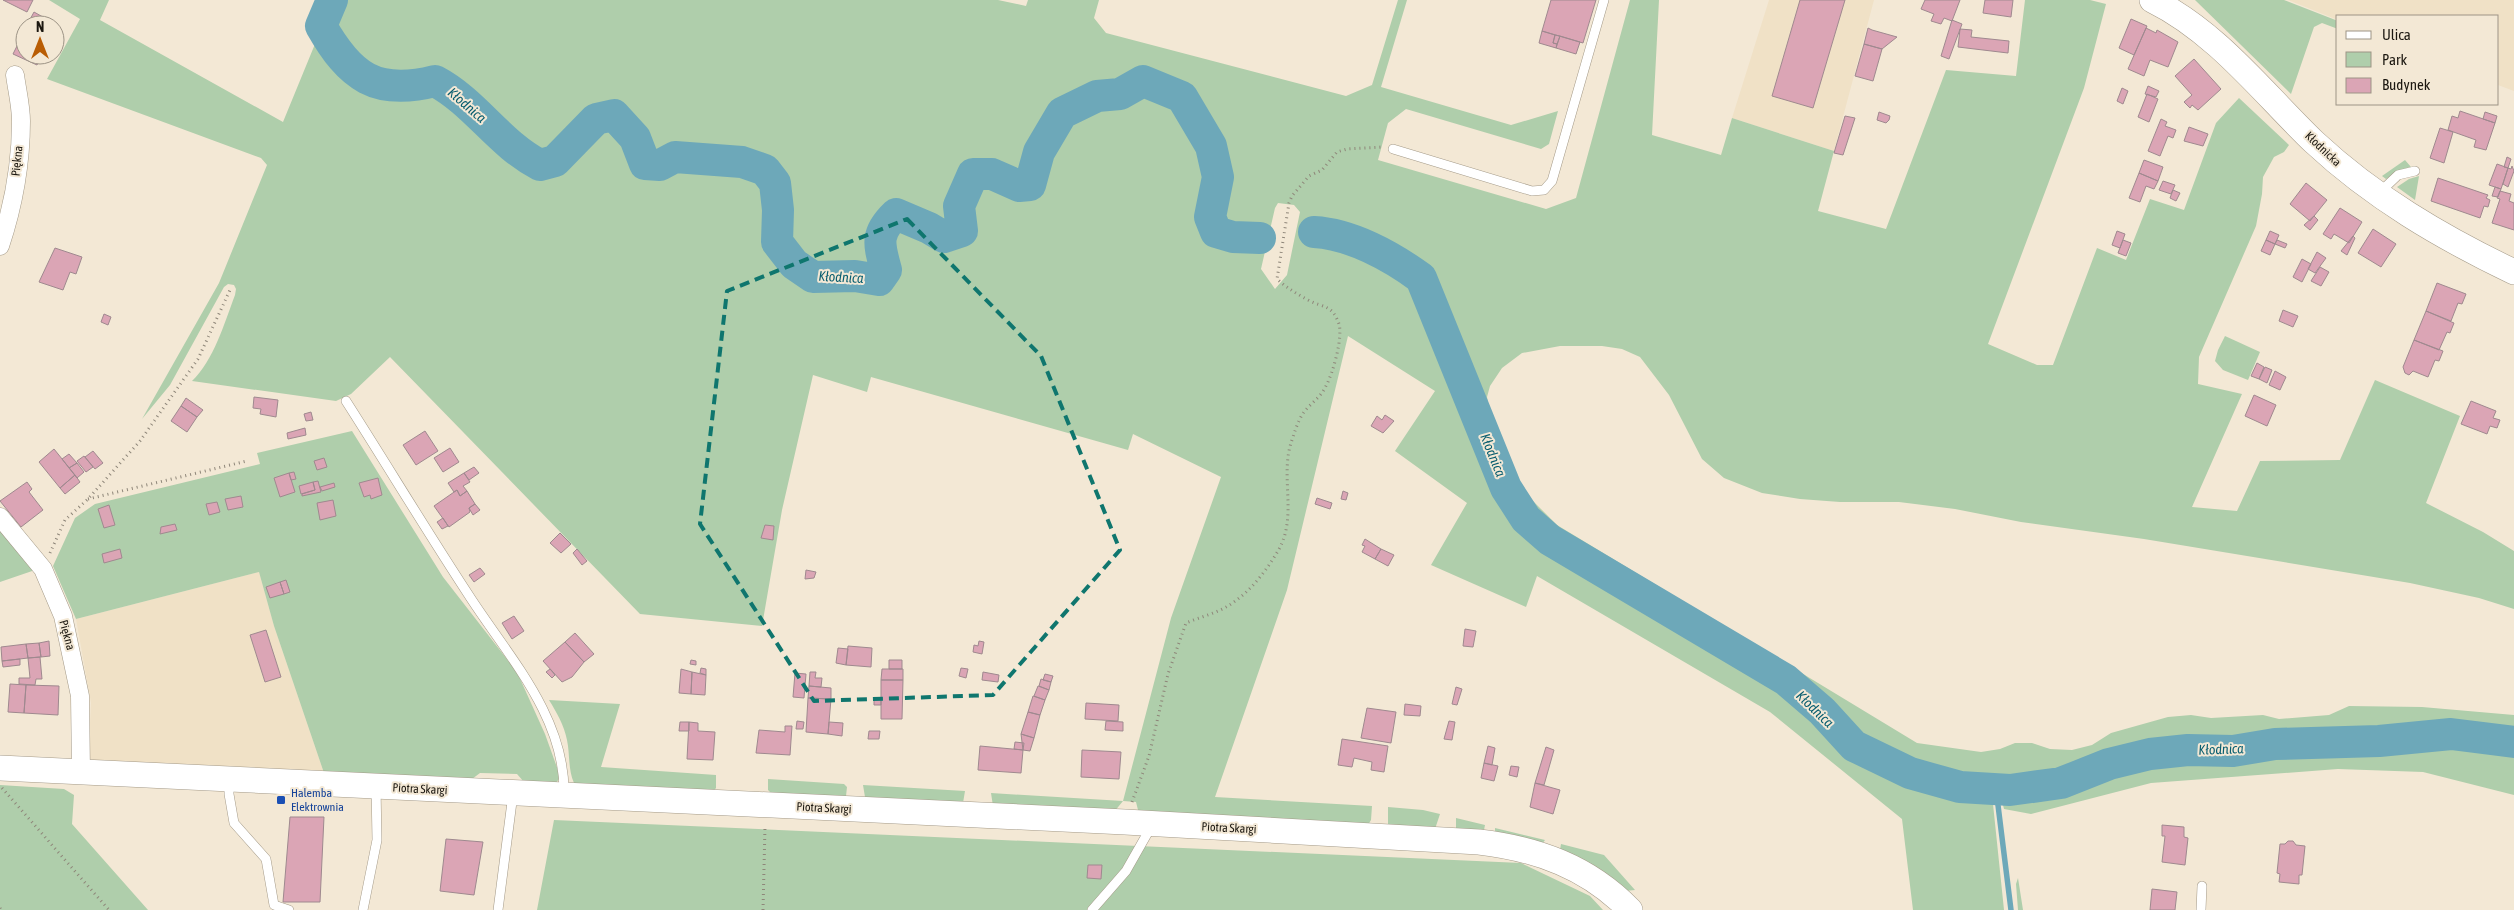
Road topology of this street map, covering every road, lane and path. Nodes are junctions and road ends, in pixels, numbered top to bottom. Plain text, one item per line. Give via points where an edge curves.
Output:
1 (1604, 0) edge
2 (2152, 0) edge
3 (15, 75) dead end
4 (1393, 149) joint
5 (2415, 171) dead end
6 (2377, 195) junction
7 (0, 246) edge
8 (2514, 272) edge
9 (230, 290) dead end
10 (346, 400) dead end
11 (247, 461) dead end
12 (88, 500) junction
13 (0, 517) edge
14 (43, 569) junction
15 (0, 768) edge
16 (81, 772) junction
17 (229, 779) junction
18 (0, 786) edge
19 (376, 786) junction
20 (513, 794) junction
21 (564, 796) junction
22 (766, 805) junction
23 (1125, 822) junction
24 (1152, 824) junction
25 (2202, 886) dead end
26 (109, 910) edge
27 (289, 910) edge
28 (363, 910) edge
29 (498, 910) edge
30 (763, 910) edge
31 (1092, 910) edge
32 (1630, 910) edge
33 (2201, 910) edge

1 - 4 lane via 1552,181 1544,190 1532,191
2 - 6 street, Kłodnicka via 2198,29 2315,142
3 - 7 street, Piękna via 21,120 17,170 9,219
4 - 23 path via 1354,148 1337,152 1292,196 1277,279 1304,297 1323,304 1334,314 1341,337 1326,386 1304,412 1291,445 1287,471 1287,524 1279,549 1256,583 1231,605 1186,623 1168,674 1149,756
5 - 6 lane via 2398,175
6 - 8 street, Kłodnicka via 2430,229
9 - 12 path via 198,359 140,441
10 - 21 lane via 469,596 521,669 553,732 564,770
11 - 12 path
12 - 14 path via 65,520
13 - 14 street, Piękna
14 - 16 street, Piękna via 63,616 74,659 80,696
15 - 16 street, Piotra Skargi
16 - 17 street, Piotra Skargi
17 - 19 street, Piotra Skargi
17 - 27 lane via 234,823 266,859 274,905
18 - 26 path
19 - 20 street, Piotra Skargi
19 - 28 lane via 377,840
20 - 21 street, Piotra Skargi
20 - 29 lane
21 - 22 street, Piotra Skargi
22 - 23 street, Piotra Skargi
22 - 30 path
23 - 24 street, Piotra Skargi
24 - 31 lane via 1126,871
24 - 32 street, Piotra Skargi via 1512,846 1573,866 1610,891
25 - 33 lane

